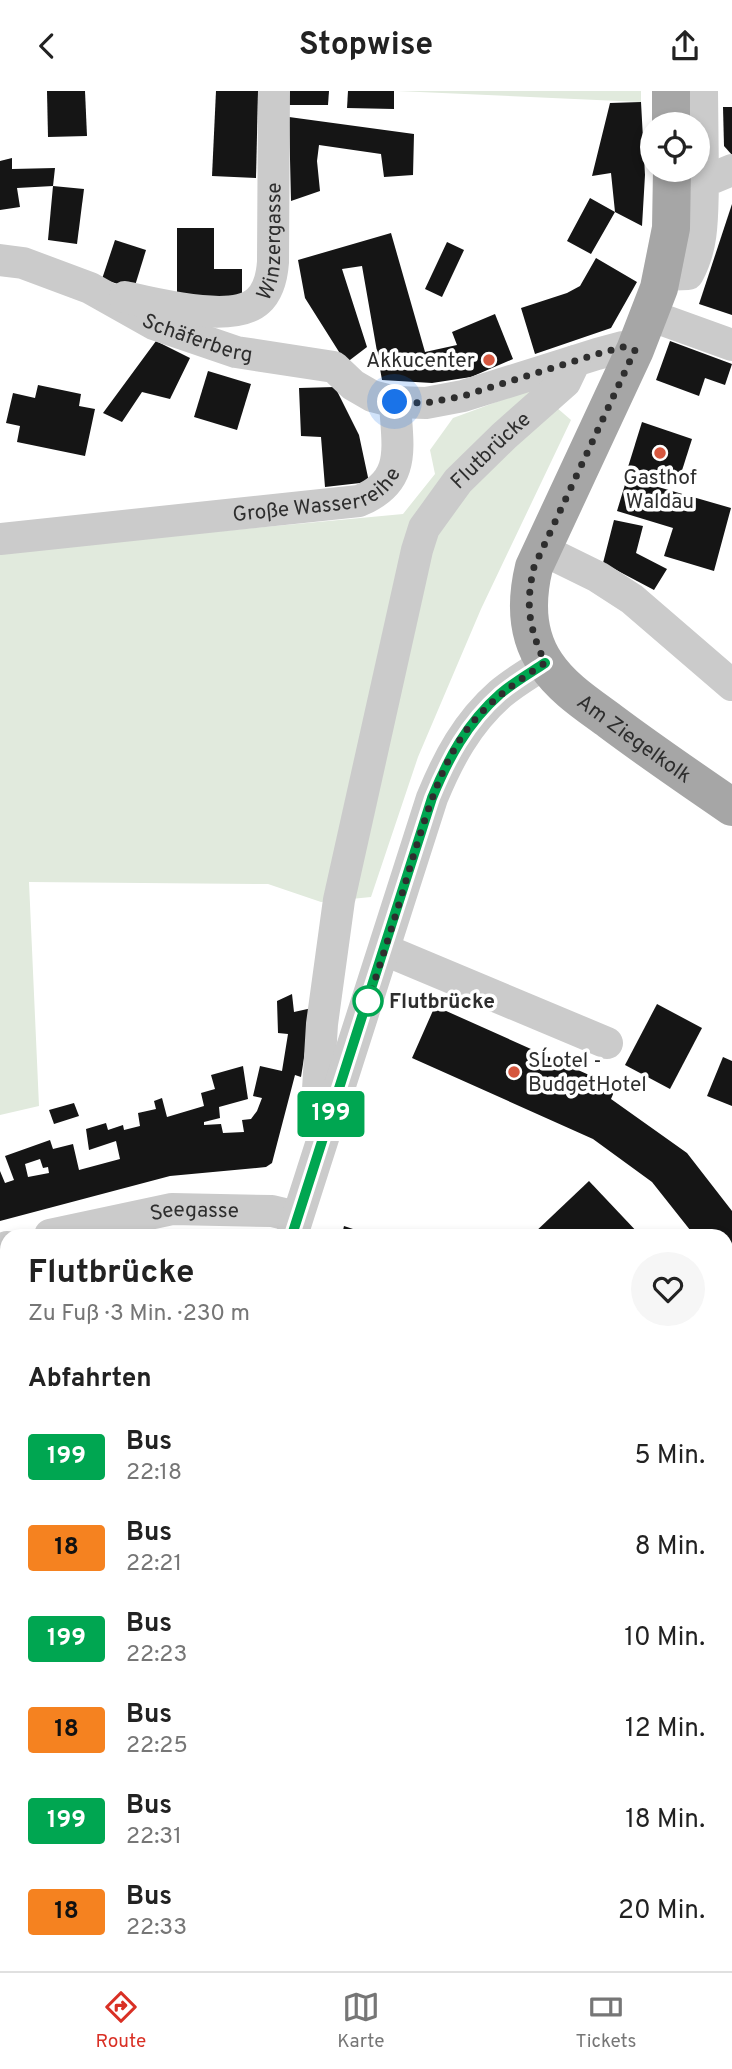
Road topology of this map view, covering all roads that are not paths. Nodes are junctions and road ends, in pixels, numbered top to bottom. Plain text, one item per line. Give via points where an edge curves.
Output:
1 (274, 91) edge
2 (671, 91) edge
3 (702, 91) edge
4 (671, 112) edge
5 (698, 112) edge
6 (732, 170) edge
7 (710, 173) edge
8 (685, 182) edge
9 (0, 260) edge
10 (90, 288) junction
11 (649, 315) junction
12 (732, 345) edge
13 (635, 350) junction
14 (575, 361) junction
15 (395, 402) junction
16 (0, 539) edge
17 (541, 549) junction
18 (545, 663) junction
19 (728, 674) edge
20 (732, 807) edge
21 (385, 950) junction
22 (607, 1043) dead end
23 (328, 1123) junction
24 (294, 1226) edge
25 (78, 1229) edge

1 - 10 street, Winzergasse via 273,262 259,301 240,310 221,311 152,303
2 - 4 main road
3 - 5 street
6 - 7 street
8 - 11 main road
9 - 10 street, Schäferberg via 23,263
10 - 15 street, Schäferberg via 154,324 236,352 334,367 372,396
11 - 12 street
11 - 13 main road
13 - 14 street via 623,347
13 - 17 main road
14 - 15 street via 463,396 426,403
14 - 23 street, Flutbrücke via 565,382 458,481 424,529 417,550 339,900 322,1024 317,1106
15 - 16 street, Große Wasserreihe via 394,470 376,494 359,501
17 - 18 main road via 531,577 528,612
17 - 19 street via 632,599
18 - 20 main road, Am Ziegelkolk via 584,702
18 - 21 street via 488,705 451,755 432,798
21 - 22 street
21 - 23 street
23 - 24 street
24 - 25 street, Seegasse via 272,1211 172,1209

